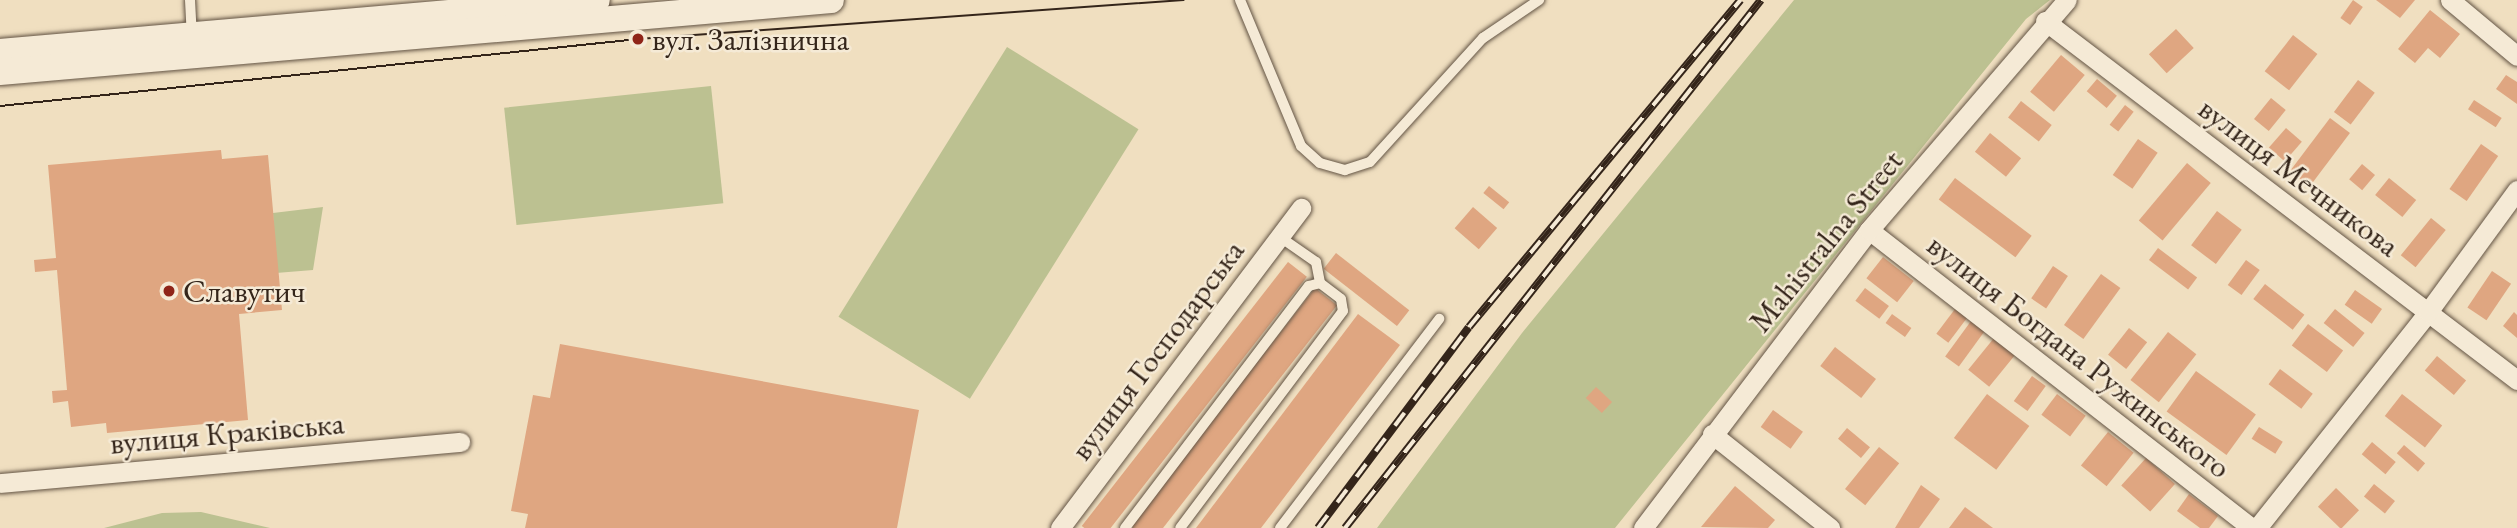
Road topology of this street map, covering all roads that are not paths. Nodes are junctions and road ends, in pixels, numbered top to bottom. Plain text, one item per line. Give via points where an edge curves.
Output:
1 (190, 0) edge
2 (597, 0) edge
3 (831, 0) edge
4 (1241, 0) edge
5 (1539, 0) edge
6 (2067, 0) edge
7 (2450, 0) edge
8 (2045, 21) junction
9 (193, 46) junction
10 (0, 52) edge
11 (2517, 56) edge
12 (0, 72) edge
13 (2517, 190) edge
14 (1301, 208) dead end
15 (1869, 230) junction
16 (1280, 237) junction
17 (1320, 283) junction
18 (2428, 312) junction
19 (1439, 319) dead end
20 (2517, 380) edge
21 (1712, 434) junction
22 (460, 442) dead end
23 (0, 483) edge
24 (1060, 528) edge
25 (1125, 528) edge
26 (1180, 528) edge
27 (1280, 528) edge
28 (1643, 528) edge
29 (1830, 528) edge
30 (2255, 528) edge

1 - 9 lane
2 - 9 main road
3 - 9 main road
4 - 5 lane via 1301,146 1320,163 1345,170 1370,162 1483,38
6 - 8 street, Mahistralna Street
7 - 11 street
8 - 15 street, Mahistralna Street
8 - 18 street, вулиця Мечникова
9 - 10 main road
9 - 12 main road
13 - 18 street
14 - 16 street, вулиця Господарська
15 - 21 street, Mahistralna Street
15 - 30 street, вулиця Богдана Ружинського
16 - 17 lane via 1316,262
16 - 24 street, вулиця Господарська
17 - 25 lane via 1309,286
17 - 26 lane via 1340,299 1343,311
18 - 20 street, вулиця Мечникова
18 - 30 street
19 - 27 lane
21 - 28 street, Mahistralna Street
21 - 29 street
22 - 23 street, вулиця Краківська

